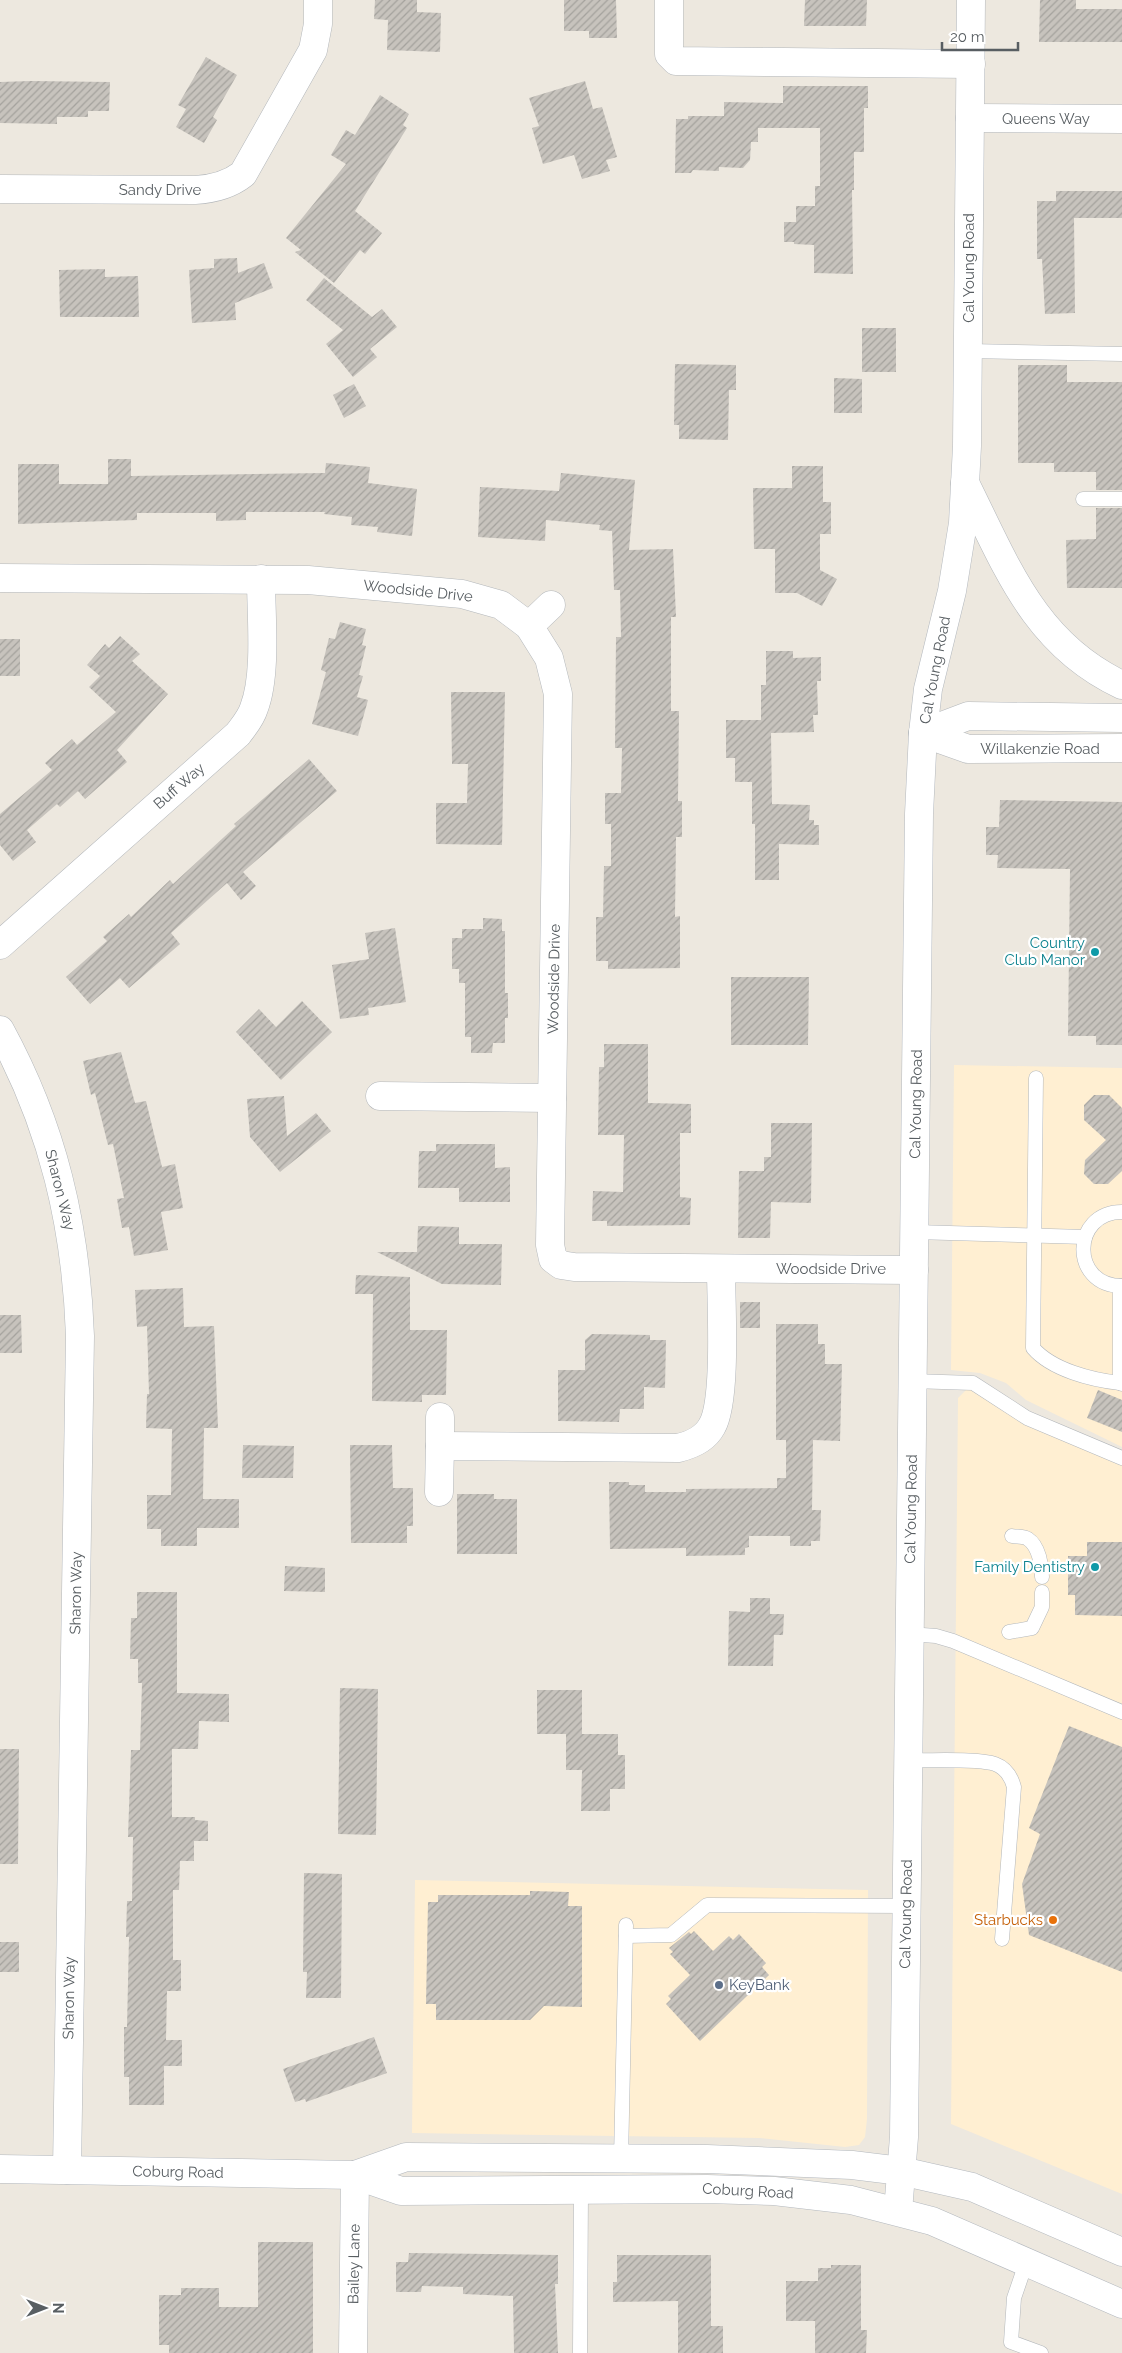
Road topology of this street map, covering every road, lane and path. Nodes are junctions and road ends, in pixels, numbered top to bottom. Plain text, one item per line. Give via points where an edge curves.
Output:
1 (318, 0) edge
2 (669, 0) edge
3 (971, 0) edge
4 (970, 64) junction
5 (970, 118) junction
6 (1122, 119) edge
7 (0, 189) edge
8 (968, 351) junction
9 (1122, 354) edge
10 (965, 483) junction
11 (1083, 499) dead end
12 (1122, 499) edge
13 (0, 578) edge
14 (261, 579) junction
15 (551, 604) dead end
16 (528, 626) junction
17 (1122, 685) edge
18 (1122, 718) edge
19 (922, 733) junction
20 (1122, 748) edge
21 (0, 944) edge
22 (0, 1030) edge
23 (1036, 1078) dead end
24 (380, 1096) dead end
25 (552, 1098) junction
26 (1122, 1212) edge
27 (914, 1232) junction
28 (1033, 1236) junction
29 (1085, 1237) junction
30 (721, 1268) junction
31 (914, 1270) junction
32 (1121, 1286) edge
33 (912, 1381) junction
34 (1121, 1383) edge
35 (440, 1417) dead end
36 (440, 1446) junction
37 (1122, 1458) edge
38 (439, 1492) dead end
39 (1012, 1536) dead end
40 (1042, 1577) dead end
41 (1042, 1592) dead end
42 (1009, 1632) dead end
43 (910, 1634) junction
44 (1122, 1712) edge
45 (908, 1760) junction
46 (906, 1906) junction
47 (1002, 1940) dead end
48 (621, 2160) junction
49 (0, 2169) edge
50 (67, 2170) junction
51 (902, 2171) junction
52 (355, 2175) junction
53 (581, 2191) junction
54 (898, 2211) junction
55 (1122, 2252) edge
56 (1026, 2263) junction
57 (1122, 2304) edge
58 (353, 2353) edge
59 (580, 2353) edge
60 (1041, 2353) edge

1 - 7 street, Sandy Drive via 317,36 309,60 243,174 235,180 222,186 195,190
2 - 4 street via 669,54 682,62
3 - 4 street, Cal Young Road
4 - 5 street, Cal Young Road
5 - 6 street, Queens Way
5 - 8 street, Cal Young Road
8 - 9 lane
8 - 10 street, Cal Young Road
10 - 17 street via 1010,574 1050,632 1086,665
10 - 19 street, Cal Young Road via 958,560 928,689
11 - 12 lane
13 - 14 street, Woodside Drive
14 - 16 street, Woodside Drive via 308,580 462,594 501,604
14 - 21 street, Buff Way via 260,680 254,709 246,724
15 - 16 street
16 - 25 street, Woodside Drive via 549,658 558,694
18 - 19 street, Willakenzie Road via 968,716
19 - 20 street, Willakenzie Road via 968,749
19 - 27 street, Cal Young Road
22 - 50 street, Sharon Way via 37,1109 60,1178 69,1218 78,1294
23 - 28 lane
24 - 25 street
25 - 30 street, Woodside Drive via 552,1259 574,1267
26 - 29 lane via 1097,1220
27 - 28 lane
27 - 31 street, Cal Young Road
28 - 29 lane
28 - 34 lane via 1033,1348 1042,1359 1087,1377
29 - 32 lane via 1083,1253 1093,1275 1102,1282
30 - 31 street, Woodside Drive
30 - 36 street via 718,1411 707,1433 695,1442 678,1448
31 - 33 street, Cal Young Road
32 - 34 lane
33 - 37 lane via 973,1383 1027,1418
33 - 43 street, Cal Young Road
35 - 36 street
36 - 38 street
39 - 40 lane via 1026,1537 1031,1541 1042,1564
41 - 42 lane via 1042,1606 1032,1628
43 - 44 lane via 936,1636 953,1642
43 - 45 street, Cal Young Road
45 - 46 street, Cal Young Road
45 - 47 lane via 986,1762 1002,1768 1012,1779
46 - 48 lane via 707,1904 671,1935 626,1930
46 - 51 street, Cal Young Road
48 - 51 street, Coburg Road via 707,2158 852,2165
48 - 52 street, Coburg Road via 406,2157
49 - 50 street, Coburg Road
50 - 52 street, Coburg Road
51 - 54 street, Cal Young Road
51 - 55 street, Coburg Road via 972,2187
52 - 53 street, Coburg Road via 401,2191
52 - 58 street, Bailey Lane
53 - 54 street, Coburg Road via 774,2191 850,2200
53 - 59 lane
54 - 56 street, Coburg Road via 932,2221
56 - 57 street, Coburg Road
56 - 60 lane via 1014,2298 1011,2342

